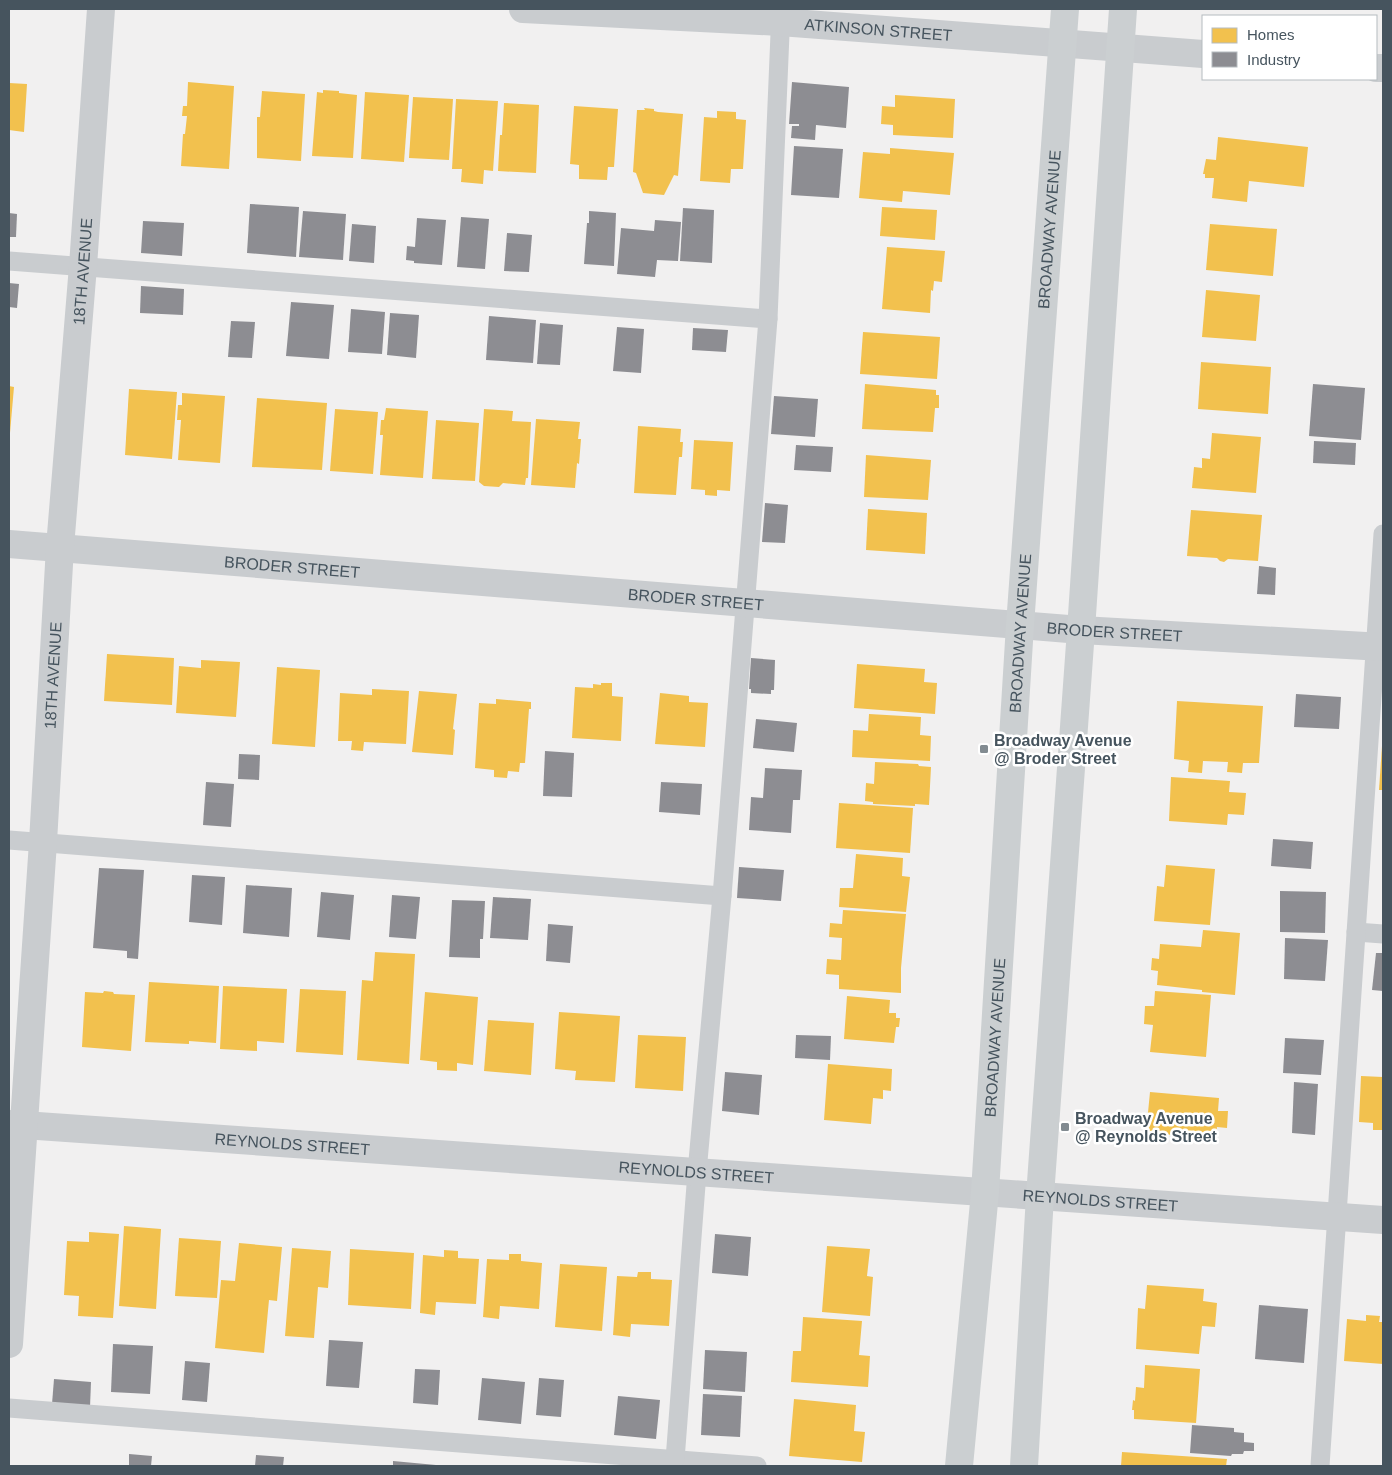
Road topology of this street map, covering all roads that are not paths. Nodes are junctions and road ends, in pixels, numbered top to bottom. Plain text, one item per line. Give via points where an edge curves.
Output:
1 (101, 9) edge
2 (523, 9) edge
3 (1065, 9) edge
4 (1123, 9) edge
5 (780, 15) edge
6 (1062, 43) junction
7 (1120, 47) junction
8 (1202, 54) edge
9 (9, 261) edge
10 (83, 266) junction
11 (768, 319) junction
12 (1383, 534) edge
13 (9, 544) edge
14 (60, 547) junction
15 (746, 604) junction
16 (1020, 625) junction
17 (1081, 630) junction
18 (1379, 647) edge
19 (9, 840) edge
20 (43, 842) junction
21 (722, 896) junction
22 (1356, 932) junction
23 (1383, 934) edge
24 (16, 1125) edge
25 (697, 1172) junction
26 (984, 1192) junction
27 (1040, 1196) junction
28 (1337, 1217) junction
29 (1383, 1220) edge
30 (9, 1344) edge
31 (9, 1408) edge
32 (675, 1460) junction
33 (757, 1466) edge
34 (960, 1466) edge
35 (1024, 1466) edge
36 (1320, 1466) edge

1 - 10 street, 18TH AVENUE
2 - 5 street, ATKINSON STREET
3 - 6 street, BROADWAY AVENUE
4 - 7 street
5 - 6 street, ATKINSON STREET
5 - 11 lane
6 - 7 street, ATKINSON STREET
6 - 16 street, BROADWAY AVENUE
7 - 8 street, ATKINSON STREET
7 - 17 street
9 - 10 lane
10 - 11 lane
10 - 14 street, 18TH AVENUE
11 - 15 lane
12 - 18 lane
13 - 14 street, BRODER STREET
14 - 15 street, BRODER STREET
14 - 20 street, 18TH AVENUE
15 - 16 street, BRODER STREET
15 - 21 lane
16 - 17 street, BRODER STREET
16 - 26 street, BROADWAY AVENUE
17 - 18 street, BRODER STREET
17 - 27 street
18 - 22 lane
19 - 20 lane
20 - 21 lane
20 - 24 street, 18TH AVENUE
21 - 25 lane
22 - 23 lane
22 - 28 lane
24 - 25 street, REYNOLDS STREET
24 - 30 street, 18TH AVENUE
25 - 26 street, REYNOLDS STREET
25 - 32 lane
26 - 27 street, REYNOLDS STREET
26 - 34 street, BROADWAY AVENUE
27 - 28 street, REYNOLDS STREET
27 - 35 street
28 - 29 street, REYNOLDS STREET
28 - 36 lane
31 - 32 lane
32 - 33 lane

